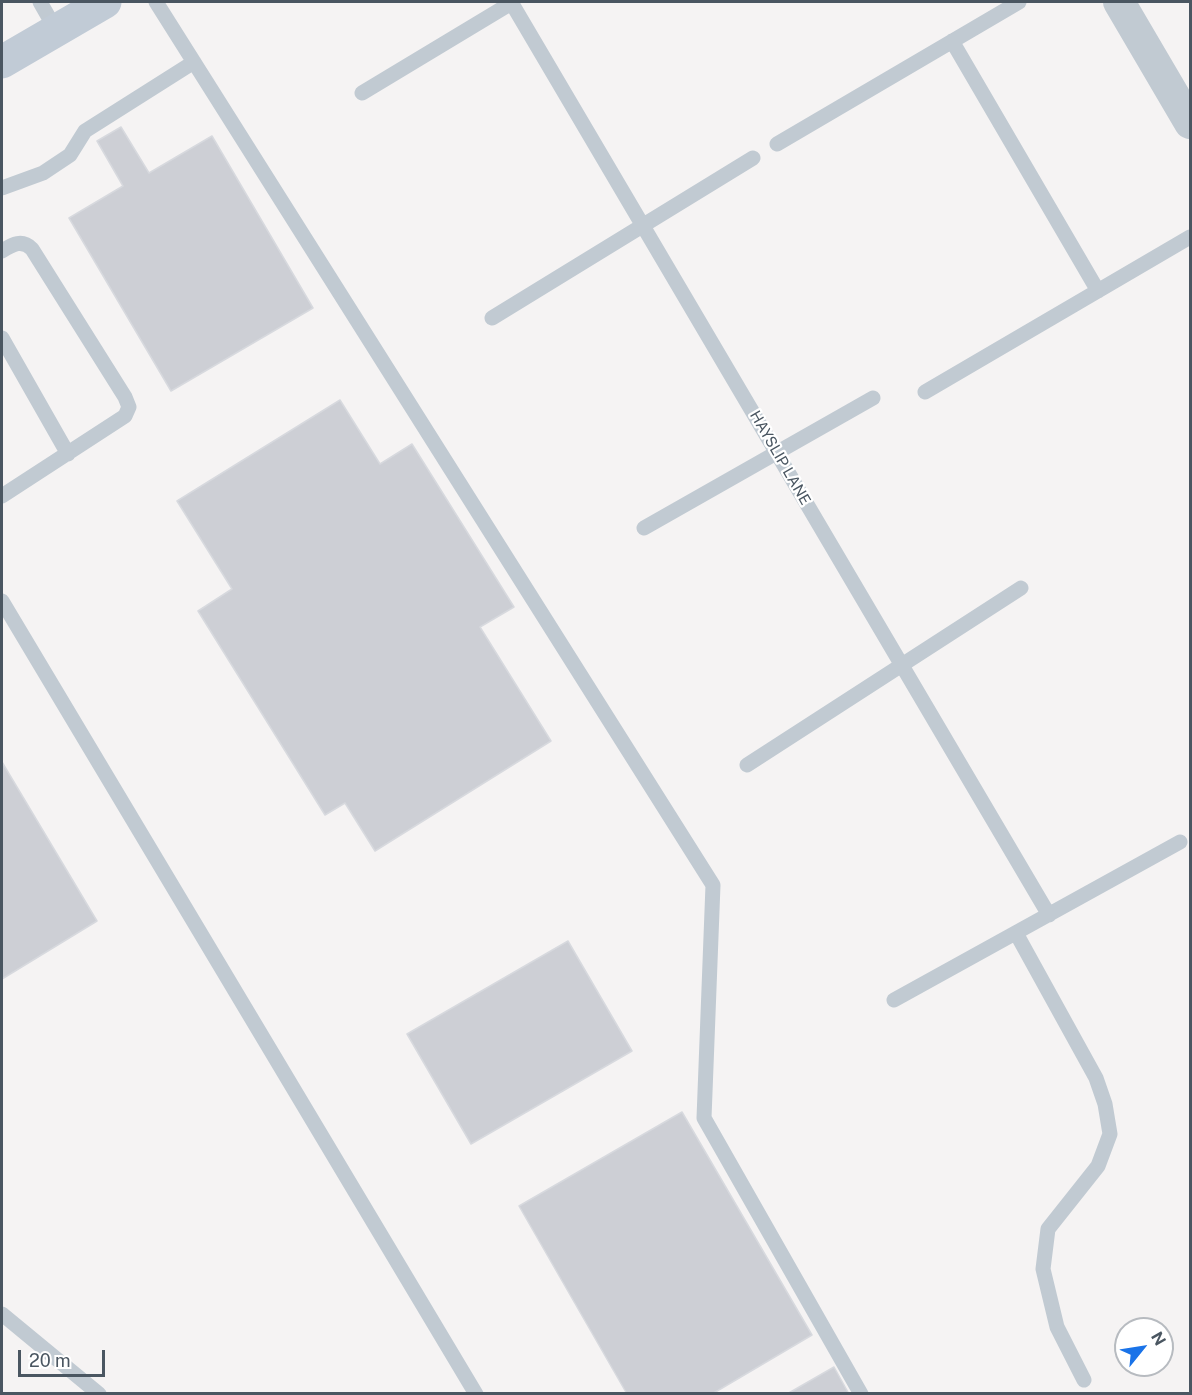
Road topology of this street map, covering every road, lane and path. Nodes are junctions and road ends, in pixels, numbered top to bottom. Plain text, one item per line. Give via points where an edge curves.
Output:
1 (40, 2) edge
2 (105, 2) edge
3 (156, 2) edge
4 (512, 2) edge
5 (1019, 2) edge
6 (1119, 2) edge
7 (56, 30) junction
8 (952, 41) junction
9 (2, 62) edge
10 (194, 62) junction
11 (362, 93) dead end
12 (1191, 123) edge
13 (777, 144) dead end
14 (753, 158) dead end
15 (2, 188) edge
16 (643, 225) junction
17 (1191, 237) edge
18 (2, 251) edge
19 (1098, 291) junction
20 (492, 318) dead end
21 (2, 338) edge
22 (925, 392) dead end
23 (873, 398) dead end
24 (777, 453) junction
25 (68, 454) junction
26 (4, 489) edge
27 (644, 528) dead end
28 (1021, 588) dead end
29 (2, 601) edge
30 (902, 665) junction
31 (747, 765) dead end
32 (1180, 842) dead end
33 (1048, 915) junction
34 (1016, 933) junction
35 (894, 1000) dead end
36 (2, 1314) edge
37 (1084, 1380) dead end
38 (99, 1394) edge
39 (476, 1394) edge
40 (861, 1394) edge

1 - 7 lane
2 - 7 main road
3 - 10 lane
4 - 11 lane
4 - 16 lane, HAYSLIP LANE
5 - 8 lane
6 - 12 street
7 - 9 main road
8 - 13 lane
8 - 19 lane
10 - 15 lane via 85,131 70,155 44,173
10 - 40 lane via 712,885 704,1118
14 - 16 lane
16 - 20 lane
16 - 24 lane, HAYSLIP LANE
17 - 19 lane
18 - 25 lane via 20,242 32,249 128,401 125,416
19 - 22 lane
21 - 25 lane
23 - 24 lane
24 - 27 lane
24 - 30 lane, HAYSLIP LANE
25 - 26 lane
28 - 30 lane
29 - 39 lane
30 - 31 lane
30 - 33 lane, HAYSLIP LANE
32 - 33 lane
33 - 34 lane
34 - 35 lane
34 - 37 lane via 1096,1078 1110,1134 1098,1166 1048,1229 1043,1269 1057,1327
36 - 38 lane

